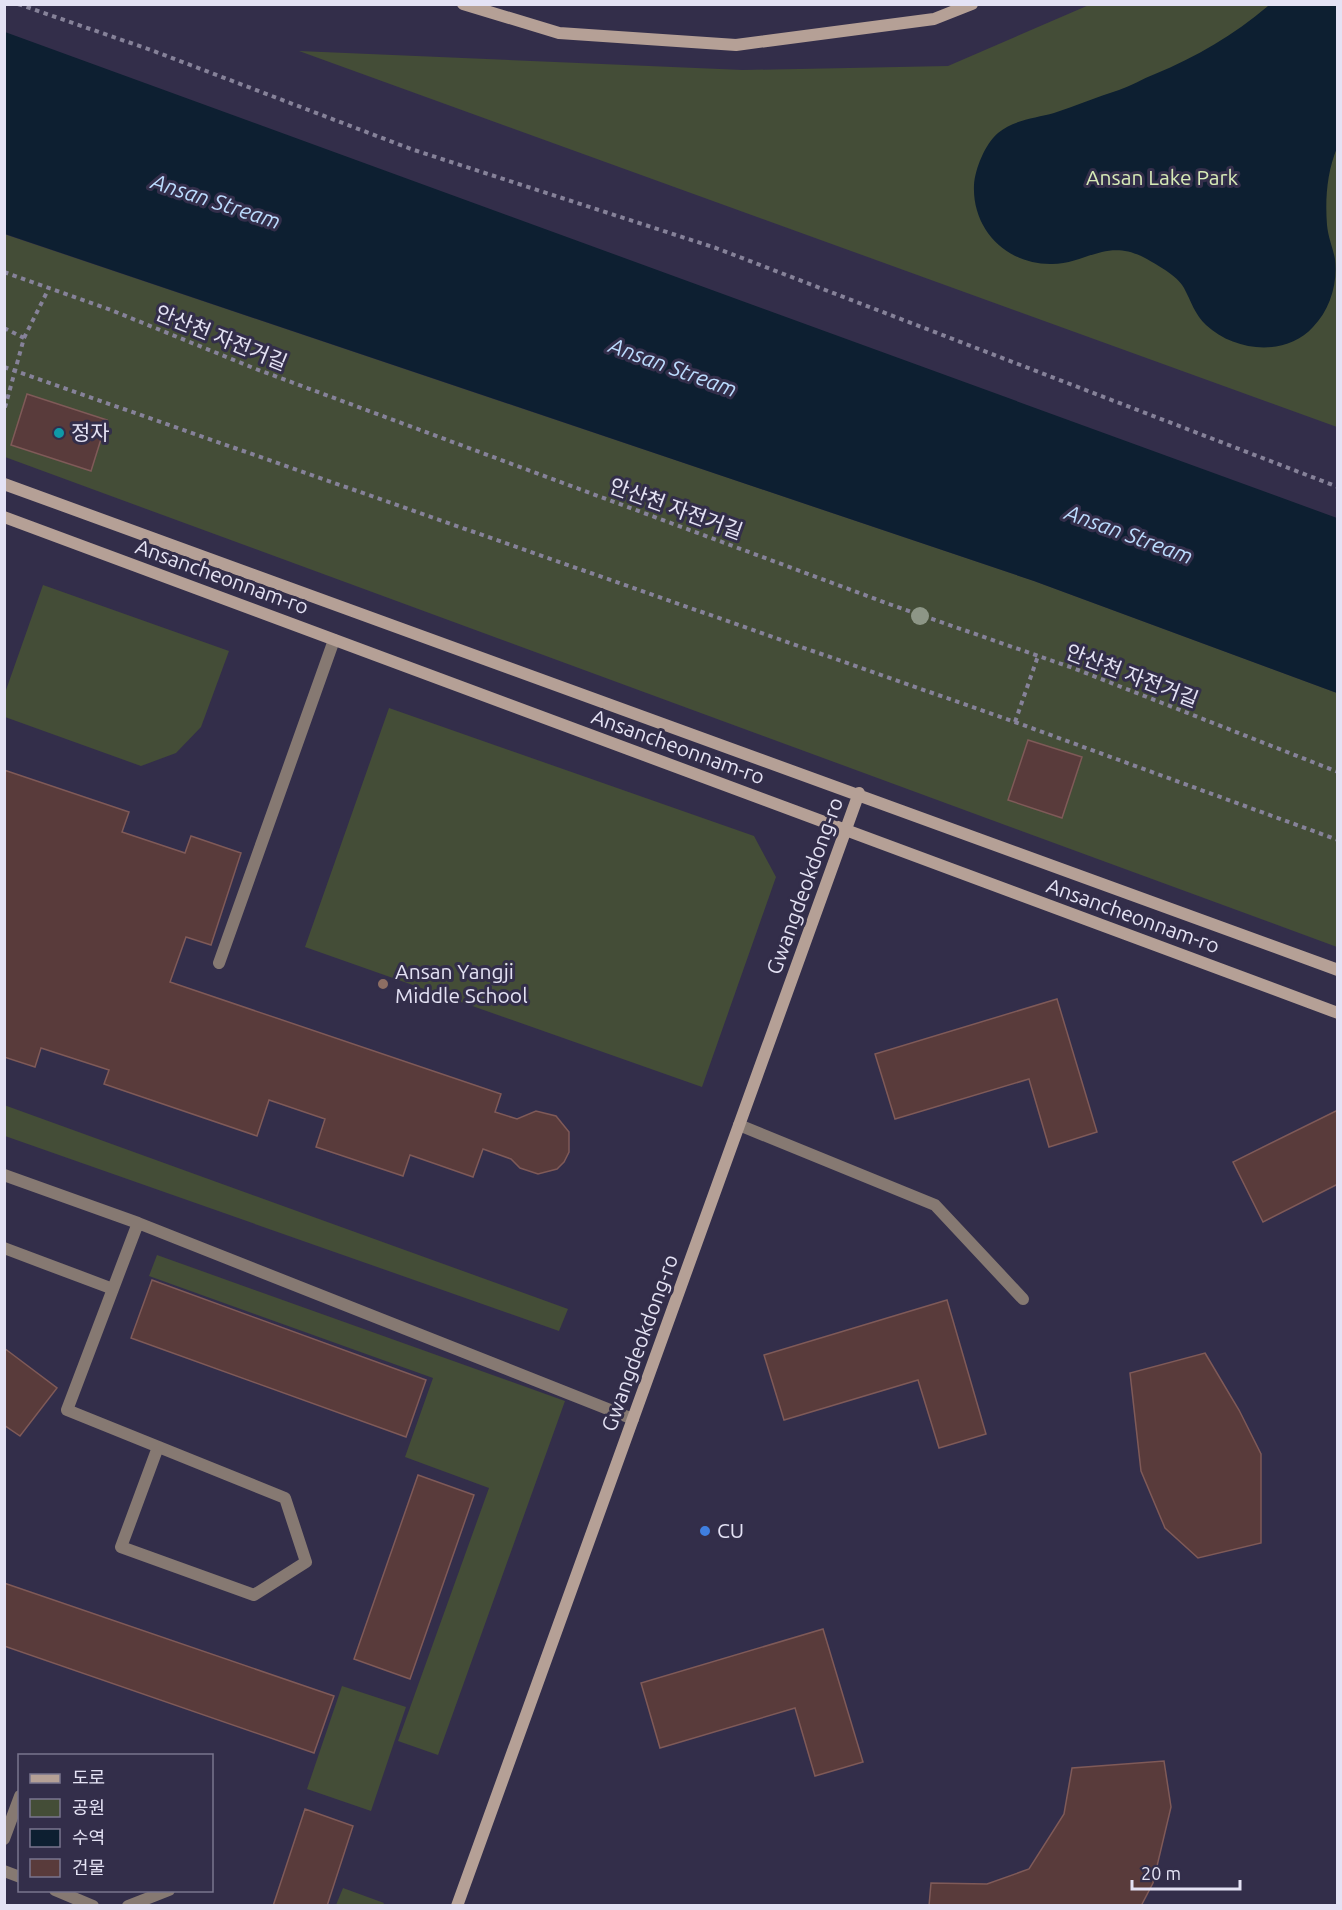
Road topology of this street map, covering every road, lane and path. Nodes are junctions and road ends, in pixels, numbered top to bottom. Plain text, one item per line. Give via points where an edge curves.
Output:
1 (18, 4) edge
2 (463, 4) edge
3 (972, 4) edge
4 (4, 272) edge
5 (49, 288) junction
6 (4, 328) edge
7 (24, 338) junction
8 (4, 367) edge
9 (16, 371) junction
10 (4, 411) edge
11 (4, 484) edge
12 (1338, 487) edge
13 (4, 517) edge
14 (334, 640) junction
15 (1038, 656) junction
16 (1016, 722) junction
17 (1338, 772) edge
18 (859, 793) junction
19 (846, 830) junction
20 (1338, 840) edge
21 (219, 963) dead end
22 (1338, 970) edge
23 (1338, 1013) edge
24 (739, 1125) junction
25 (4, 1175) edge
26 (138, 1223) junction
27 (4, 1248) edge
28 (113, 1289) junction
29 (1023, 1299) dead end
30 (633, 1419) junction
31 (158, 1447) junction
32 (18, 1801) edge
33 (4, 1839) edge
34 (60, 1892) edge
35 (164, 1892) edge
36 (93, 1905) edge
37 (128, 1905) edge
38 (457, 1905) edge

1 - 12 path via 411,149 716,248
2 - 3 street via 558,33 736,45 934,19
4 - 5 path, 안산천 자전거길
5 - 7 path
5 - 15 path, 안산천 자전거길 via 889,604
6 - 7 path
7 - 9 path
8 - 9 path
9 - 10 path
9 - 16 path
11 - 18 street, Ansancheonnam-ro
13 - 14 street, Ansancheonnam-ro
14 - 19 street, Ansancheonnam-ro
14 - 21 street
15 - 16 path
15 - 17 path, 안산천 자전거길
16 - 20 path
18 - 19 street, Gwangdeokdong-ro
18 - 22 street, Ansancheonnam-ro
19 - 23 street, Ansancheonnam-ro
19 - 24 street, Gwangdeokdong-ro
24 - 29 street via 935,1205
24 - 30 street, Gwangdeokdong-ro
25 - 26 street
26 - 28 street
26 - 30 street
27 - 28 street
28 - 31 street via 67,1410
30 - 38 street, Gwangdeokdong-ro
31 - 31 street via 285,1497 306,1562 254,1595 121,1547
32 - 33 street
34 - 36 street
35 - 37 street

